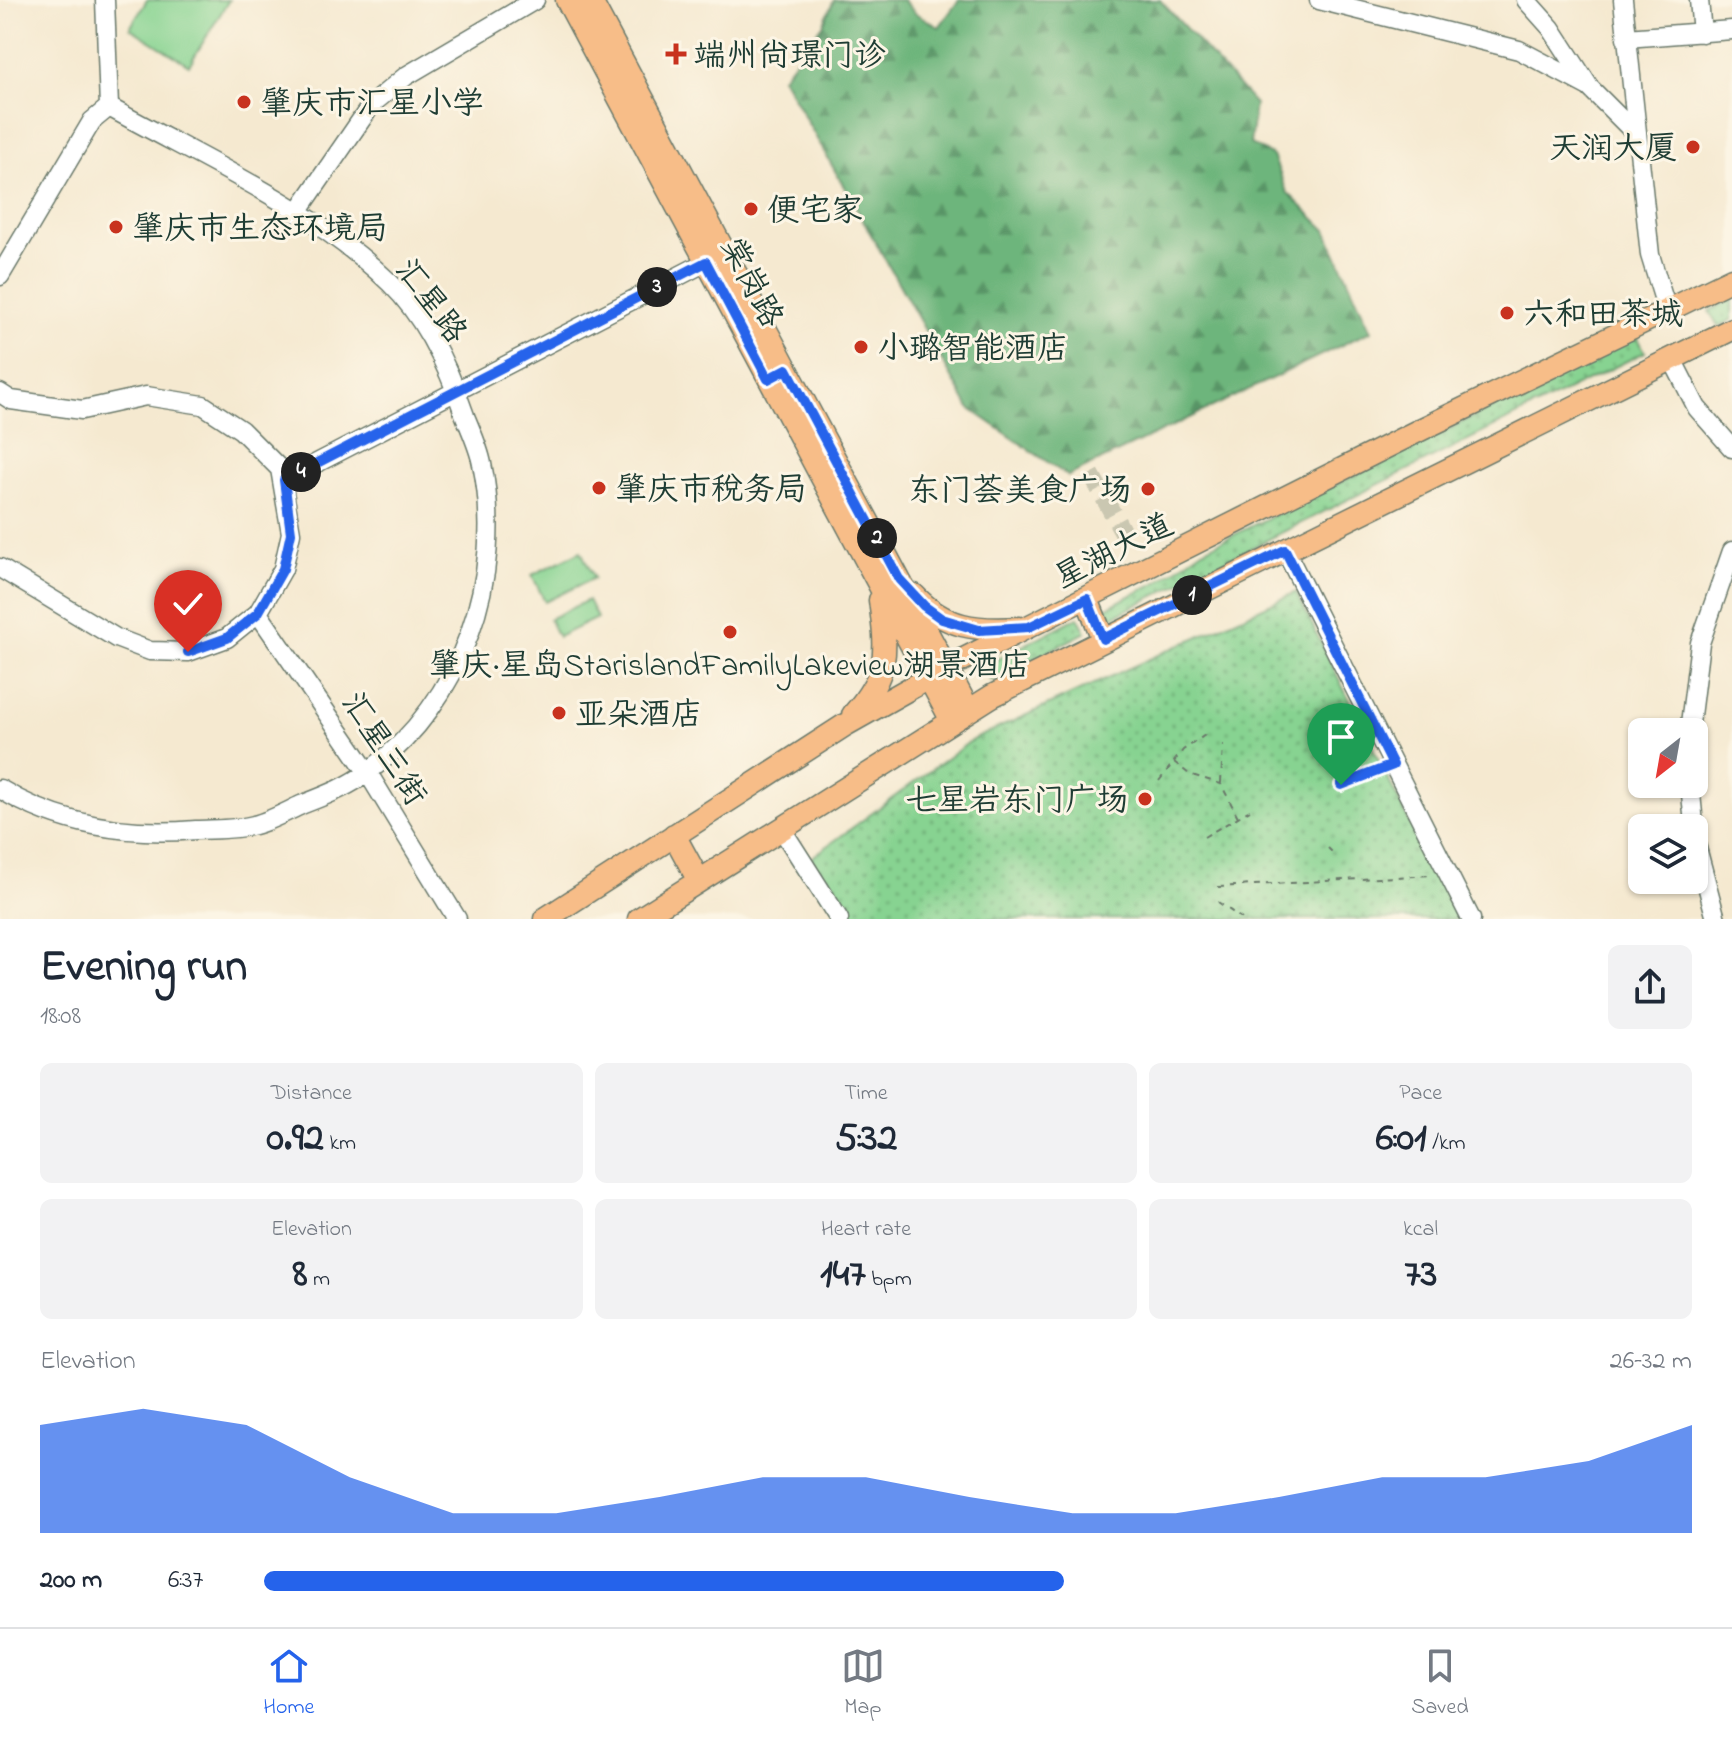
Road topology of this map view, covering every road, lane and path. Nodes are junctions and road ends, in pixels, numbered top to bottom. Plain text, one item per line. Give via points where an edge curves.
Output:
1 (105, 0) edge
2 (535, 0) edge
3 (567, 0) edge
4 (590, 0) edge
5 (1319, 0) edge
6 (1526, 0) edge
7 (1623, 0) edge
8 (1699, 0) edge
9 (1732, 30) edge
10 (1702, 33) junction
11 (1626, 38) junction
12 (1589, 87) junction
13 (109, 107) junction
14 (1637, 135) junction
15 (297, 213) junction
16 (706, 262) junction
17 (0, 276) edge
18 (1732, 279) edge
19 (1667, 310) junction
20 (1732, 329) edge
21 (1672, 359) junction
22 (777, 374) junction
23 (457, 391) junction
24 (0, 393) edge
25 (1732, 448) edge
26 (284, 480) junction
27 (1285, 550) junction
28 (1732, 551) edge
29 (0, 568) edge
30 (889, 584) junction
31 (1087, 599) junction
32 (258, 613) junction
33 (1029, 627) junction
34 (1103, 639) junction
35 (937, 673) junction
36 (959, 714) junction
37 (1691, 718) edge
38 (845, 725) junction
39 (1208, 733) dead end
40 (1382, 743) junction
41 (1223, 744) dead end
42 (1174, 762) junction
43 (1393, 765) junction
44 (368, 773) junction
45 (1329, 773) dead end
46 (1159, 781) dead end
47 (1221, 784) junction
48 (1341, 785) dead end
49 (0, 789) edge
50 (1691, 798) edge
51 (1250, 810) dead end
52 (1238, 817) junction
53 (781, 828) junction
54 (674, 835) junction
55 (1204, 837) dead end
56 (1328, 848) dead end
57 (1335, 855) dead end
58 (1448, 874) junction
59 (699, 881) junction
60 (1218, 887) dead end
61 (1218, 902) dead end
62 (457, 919) edge
63 (545, 919) edge
64 (639, 919) edge
65 (839, 919) edge
66 (1242, 919) edge
67 (1471, 919) edge
68 (1716, 919) edge

1 - 13 street
2 - 15 street via 406,76 372,104
3 - 16 main road, 棠岗路
4 - 22 main road, 棠岗路
5 - 12 street via 1519,50
6 - 12 street
7 - 11 street
8 - 10 street
9 - 10 street
10 - 11 street
11 - 14 street
12 - 14 street
13 - 15 street, 汇星路
13 - 17 street via 92,121
14 - 19 street via 1650,255
15 - 23 street, 汇星路 via 391,284 430,335
16 - 22 main road, 棠岗路
16 - 23 street
18 - 19 main road, 星湖大道
19 - 31 main road, 星湖大道
20 - 21 main road
21 - 25 street via 1697,408
21 - 27 main road
22 - 30 main road, 棠岗路
23 - 26 street
23 - 44 street, 汇星路 via 482,463 488,513 486,569 473,628 438,700
24 - 26 street via 11,400 82,410 146,396 203,405 241,430 280,469
26 - 32 street via 291,533 283,569
27 - 34 main road
27 - 40 street
28 - 37 street via 1700,643
29 - 32 street via 116,638 150,651 188,652 227,638
30 - 33 main road via 960,627
30 - 35 main road, 棠岗路
30 - 38 main road via 883,671
31 - 33 main road, 星湖大道
31 - 34 main road
32 - 44 street, 汇星三街
33 - 35 main road, 星湖大道
34 - 36 main road
35 - 36 main road, 棠岗路
35 - 38 main road, 星湖大道
36 - 53 main road
38 - 54 main road, 星湖大道
39 - 42 path
40 - 43 street
40 - 45 path
41 - 47 path
42 - 46 path
42 - 47 path via 1189,774
43 - 48 path
43 - 58 street
44 - 49 street, 汇星路 via 253,826 147,834 85,824
44 - 62 street, 汇星三街
47 - 52 path
50 - 68 street via 1696,844
51 - 52 path
52 - 55 path
53 - 59 main road
53 - 65 street
54 - 59 main road
54 - 63 main road, 星湖大道
56 - 57 path
58 - 60 path
58 - 67 street
59 - 64 main road
61 - 66 path

